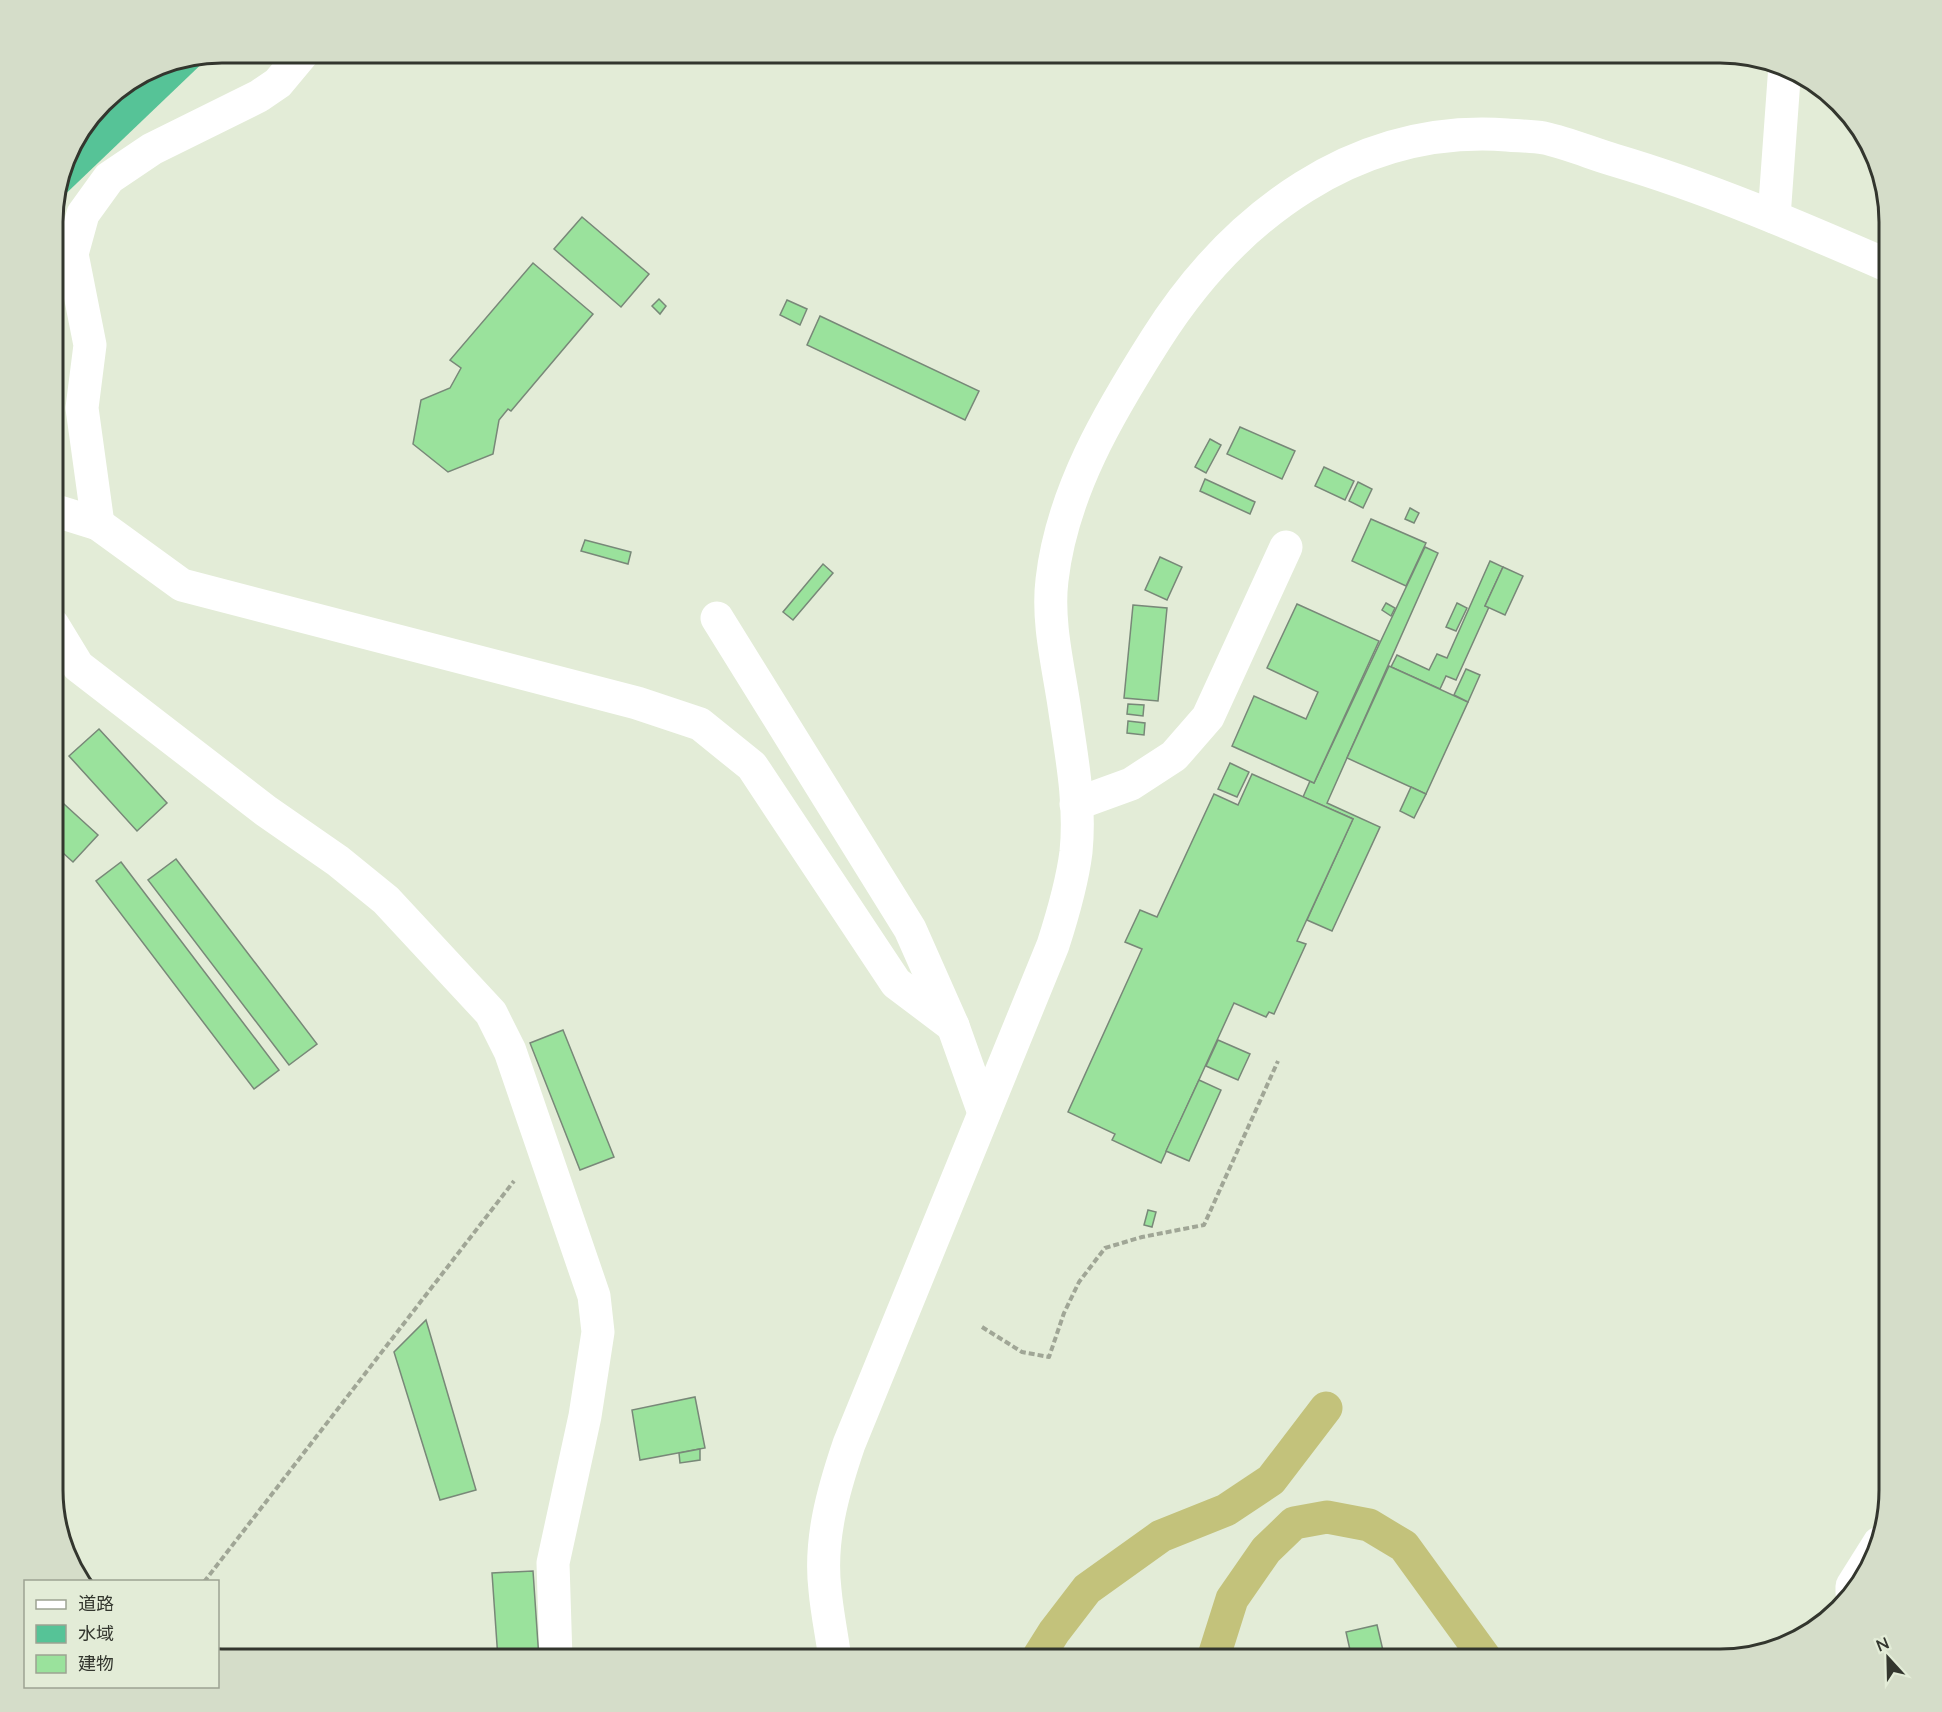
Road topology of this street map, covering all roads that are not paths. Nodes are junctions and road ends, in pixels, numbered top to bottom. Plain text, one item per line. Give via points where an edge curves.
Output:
1 (294, 63) edge
2 (1784, 77) edge
3 (1774, 217) junction
4 (1879, 261) edge
5 (63, 513) edge
6 (98, 524) junction
7 (1286, 547) dead end
8 (717, 618) dead end
9 (63, 641) edge
10 (1076, 804) junction
11 (953, 1026) junction
12 (984, 1113) junction
13 (1326, 1408) dead end
14 (556, 1649) edge
15 (833, 1649) edge
16 (1044, 1649) edge
17 (1216, 1649) edge
18 (1479, 1649) edge

1 - 6 street via 278,83 259,96 152,149 109,178 83,214 72,254 90,345 82,408
2 - 3 street
3 - 4 street
3 - 10 street via 1660,173 1543,138 1476,133 1427,138 1335,168 1294,192 1242,233 1181,300 1136,370 1087,460 1060,528 1051,585 1053,638
5 - 6 street
6 - 11 street via 182,585 637,703 700,724 752,766 896,982
7 - 10 street via 1208,717 1174,756 1131,784
8 - 11 street via 910,929
9 - 14 street via 78,666 386,900 491,1013 510,1051 594,1296 598,1332 585,1416 553,1563
10 - 12 street via 1076,850 1068,899
11 - 12 street
12 - 15 street via 849,1444 832,1496 824,1546 824,1588
13 - 16 highway via 1271,1479 1226,1510 1161,1536 1087,1589
17 - 18 highway via 1232,1599 1266,1550 1294,1523 1327,1517 1369,1525 1404,1546

